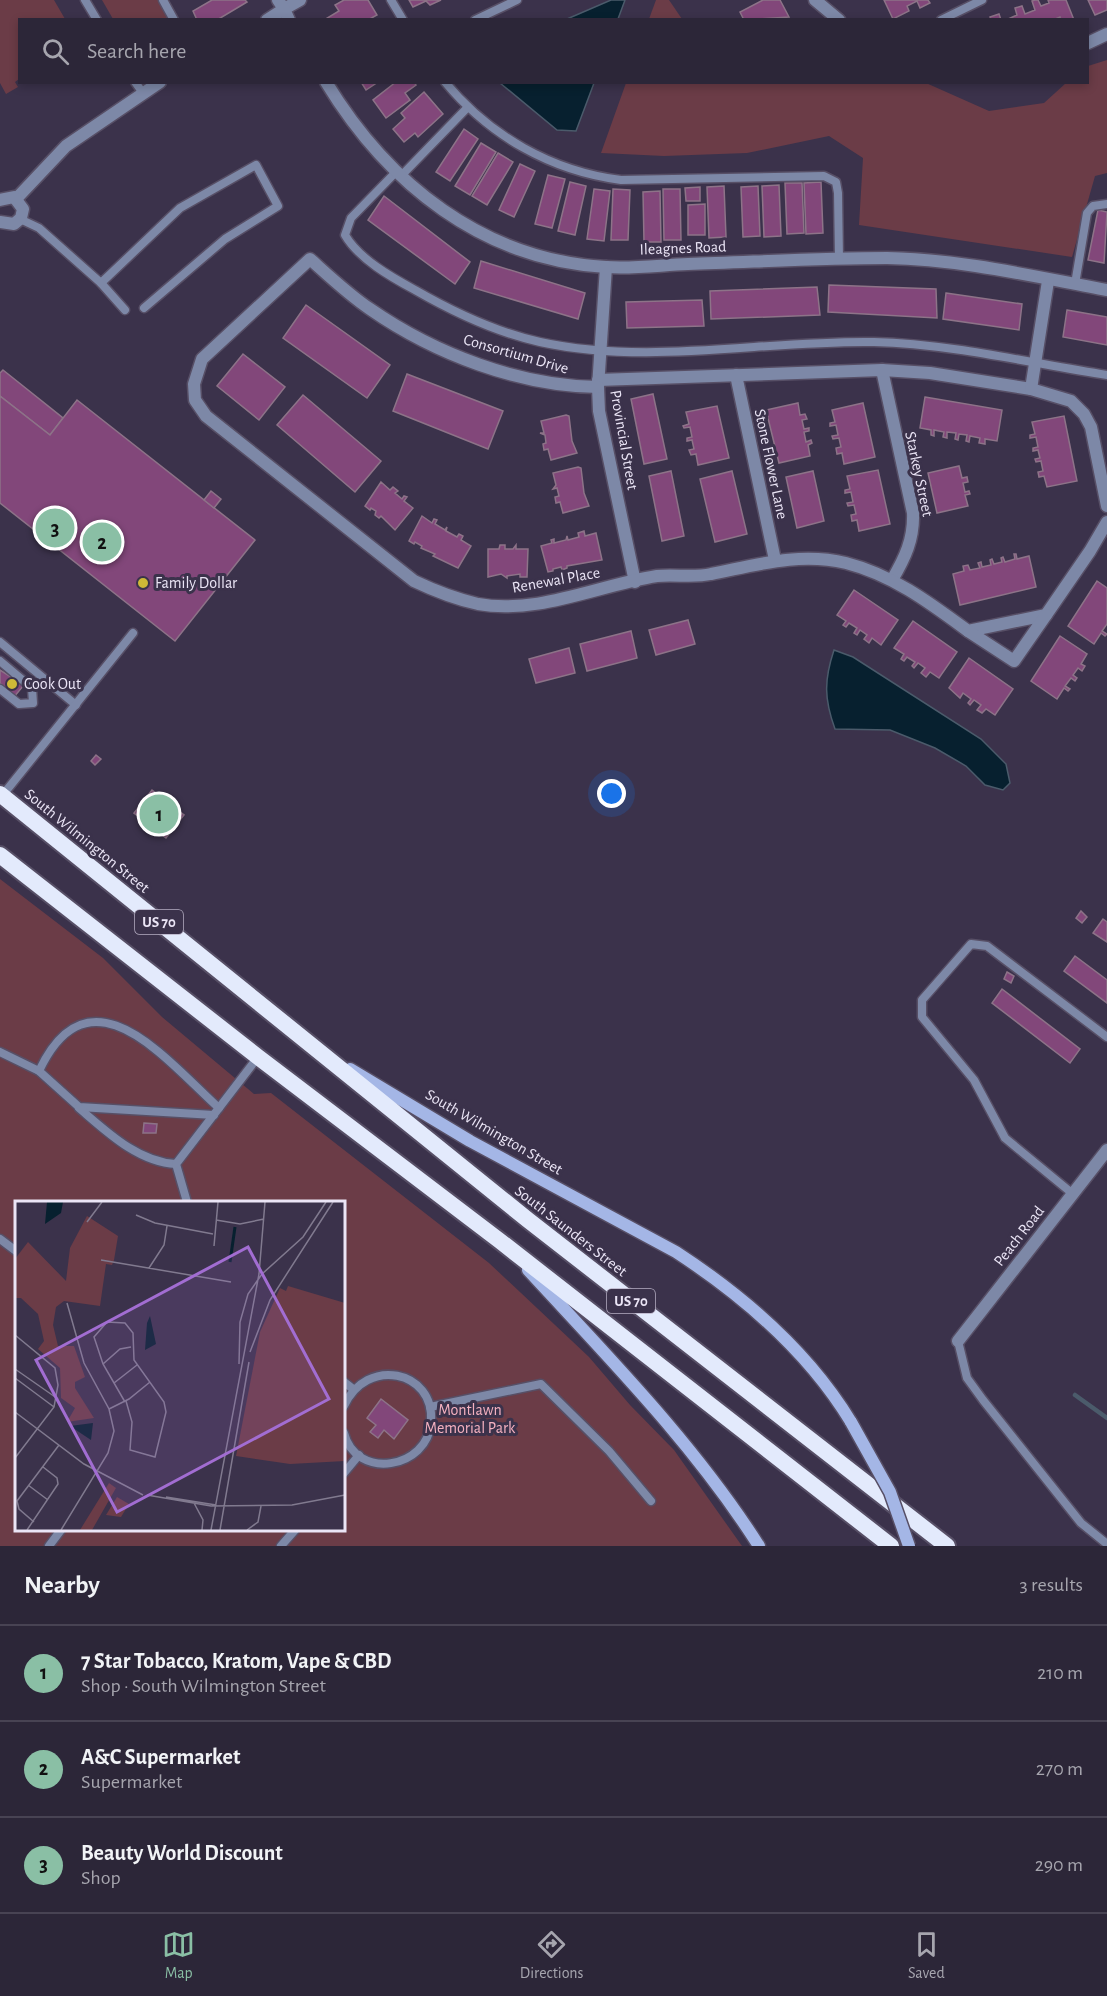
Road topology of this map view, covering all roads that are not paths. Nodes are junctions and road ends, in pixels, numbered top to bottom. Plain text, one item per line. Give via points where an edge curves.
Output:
1 (84, 0) edge
2 (163, 0) edge
3 (300, 0) edge
4 (391, 0) edge
5 (517, 0) edge
6 (982, 0) edge
7 (820, 2) edge
8 (284, 10) edge
9 (96, 18) edge
10 (173, 18) edge
11 (270, 18) edge
12 (402, 18) edge
13 (479, 18) edge
14 (837, 18) edge
15 (945, 18) edge
16 (1107, 34) edge
17 (1089, 43) edge
18 (327, 84) edge
19 (447, 84) edge
20 (139, 88) edge
21 (468, 107) junction
22 (398, 175) junction
23 (16, 199) junction
24 (0, 200) edge
25 (1107, 204) edge
26 (20, 219) junction
27 (0, 222) edge
28 (310, 259) joint
29 (839, 259) junction
30 (606, 267) junction
31 (1048, 281) junction
32 (101, 284) junction
33 (1074, 284) junction
34 (1107, 290) edge
35 (144, 308) dead end
36 (125, 310) dead end
37 (600, 349) junction
38 (1036, 363) junction
39 (882, 370) junction
40 (736, 375) junction
41 (1107, 375) edge
42 (598, 383) junction
43 (1031, 389) junction
44 (1107, 506) edge
45 (1107, 522) edge
46 (775, 560) junction
47 (892, 580) junction
48 (635, 582) junction
49 (1046, 615) junction
50 (968, 631) junction
51 (133, 633) dead end
52 (0, 642) edge
53 (0, 661) edge
54 (0, 689) edge
55 (76, 705) junction
56 (1, 795) edge
57 (0, 855) edge
58 (1107, 1037) edge
59 (318, 1050) junction
60 (0, 1052) edge
61 (258, 1057) junction
62 (39, 1071) junction
63 (79, 1107) junction
64 (216, 1111) junction
65 (1107, 1150) edge
66 (176, 1164) junction
67 (1073, 1194) junction
68 (186, 1201) edge
69 (0, 1239) edge
70 (500, 1240) junction
71 (15, 1250) edge
72 (958, 1341) joint
73 (345, 1383) edge
74 (353, 1389) junction
75 (345, 1404) edge
76 (430, 1407) junction
77 (345, 1434) edge
78 (359, 1455) junction
79 (345, 1472) edge
80 (651, 1501) dead end
81 (60, 1531) edge
82 (294, 1531) edge
83 (1107, 1544) edge
84 (49, 1546) edge
85 (281, 1546) edge
86 (759, 1546) edge
87 (891, 1546) edge
88 (909, 1546) edge
89 (947, 1546) edge

1 - 9 lane
2 - 10 lane
3 - 8 street
4 - 12 lane
5 - 13 lane
6 - 15 lane
7 - 14 street
8 - 11 street
16 - 17 street
18 - 22 street, Ileagnes Road via 356,129
19 - 21 lane
20 - 23 street via 66,146
21 - 22 lane
21 - 29 lane via 535,156 596,177 621,180 824,176 836,182 838,193
22 - 30 street, Ileagnes Road via 467,225 502,241 557,259
22 - 37 lane via 351,218 345,235 358,251 398,280 483,324 542,342
23 - 24 street via 9,196
23 - 26 street via 23,209
25 - 33 lane via 1093,206 1087,213
26 - 27 street via 10,225
26 - 32 lane via 39,228
28 - 42 street, Consortium Drive via 368,308 461,357 532,379 574,387
28 - 48 street, Renewal Place via 202,359 194,384 195,400 206,416 414,581 438,592 480,604 508,606
29 - 30 street, Ileagnes Road
29 - 31 street, Ileagnes Road via 942,262
30 - 37 street, Provincial Street
31 - 33 street, Ileagnes Road
31 - 38 street
32 - 35 lane via 180,208 256,165 278,206 225,240
32 - 36 lane
33 - 34 street, Ileagnes Road
37 - 38 lane via 671,352 874,342
37 - 42 street, Provincial Street
38 - 41 lane
38 - 43 street
39 - 40 street, Consortium Drive
39 - 43 street, Consortium Drive via 930,373
39 - 47 street, Starkey Street via 914,532
40 - 42 street, Consortium Drive
40 - 46 street, Stone Flower Lane
42 - 48 street, Provincial Street via 599,411
43 - 44 street via 1071,401 1084,414 1091,427
45 - 49 street
46 - 47 street, Renewal Place via 808,558 843,563
46 - 48 street, Renewal Place via 702,576 657,576
47 - 50 street, Renewal Place
49 - 50 street
49 - 50 street, Renewal Place via 1014,661
51 - 55 lane
52 - 55 lane
53 - 54 lane via 32,688 33,703 19,704
55 - 56 lane
56 - 59 highway, South Wilmington Street / US 70
57 - 61 highway, US 70
58 - 67 lane via 987,946 971,944 922,1000 922,1017 974,1080 1005,1138
59 - 88 main road, South Wilmington Street, bridge via 470,1141 676,1252 771,1324 813,1370 851,1422 890,1492
59 - 89 highway, South Saunders Street / US 70 via 564,1248
60 - 62 lane
61 - 64 lane
61 - 70 highway, US 70
62 - 63 lane
62 - 64 lane via 58,1038 82,1025 106,1023 138,1034
63 - 64 lane
63 - 66 lane via 139,1153 160,1163
64 - 66 lane
65 - 67 street, Peach Road
66 - 68 lane
67 - 72 street, Peach Road
69 - 71 lane
70 - 86 main road via 656,1410
70 - 87 highway, US 70
72 - 83 lane via 967,1378 983,1400 1081,1523
73 - 74 lane
74 - 75 lane
74 - 76 lane via 372,1376 401,1377 414,1383
76 - 78 lane via 429,1435 410,1458 380,1465
76 - 80 lane via 541,1384 609,1451
77 - 78 lane
78 - 79 lane
81 - 84 lane
82 - 85 lane

